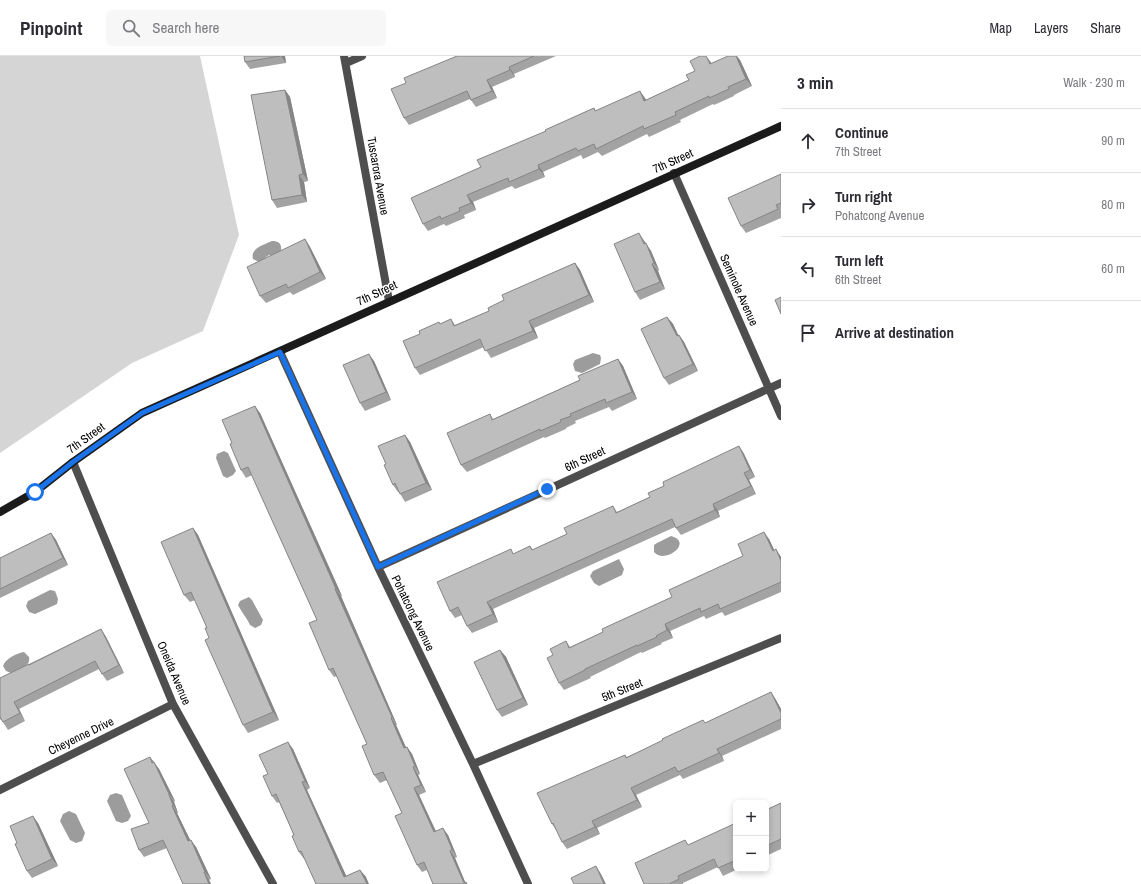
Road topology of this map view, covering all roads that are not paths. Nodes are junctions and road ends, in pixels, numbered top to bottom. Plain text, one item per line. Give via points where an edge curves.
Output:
1 (362, 56) edge
2 (345, 60) edge
3 (781, 126) edge
4 (674, 173) junction
5 (389, 301) junction
6 (280, 352) junction
7 (781, 383) edge
8 (768, 388) junction
9 (781, 416) edge
10 (73, 462) junction
11 (0, 512) edge
12 (378, 567) junction
13 (781, 638) edge
14 (173, 704) junction
15 (473, 764) junction
16 (0, 790) edge
17 (273, 884) edge
18 (528, 884) edge

1 - 2 street
2 - 5 street, Tuscarora Avenue
3 - 4 street, 7th Street
4 - 5 street, 7th Street
4 - 8 street, Seminole Avenue
5 - 6 street, 7th Street
6 - 10 street, 7th Street via 142,413
6 - 12 street, Pohatcong Avenue
7 - 8 street, 6th Street
8 - 9 street, Seminole Avenue
8 - 12 street, 6th Street
10 - 11 street, 7th Street via 35,492
10 - 14 street, Oneida Avenue
12 - 15 street, Pohatcong Avenue
13 - 15 street, 5th Street
14 - 16 street, Cheyenne Drive
14 - 17 street, Oneida Avenue
15 - 18 street, Pohatcong Avenue

